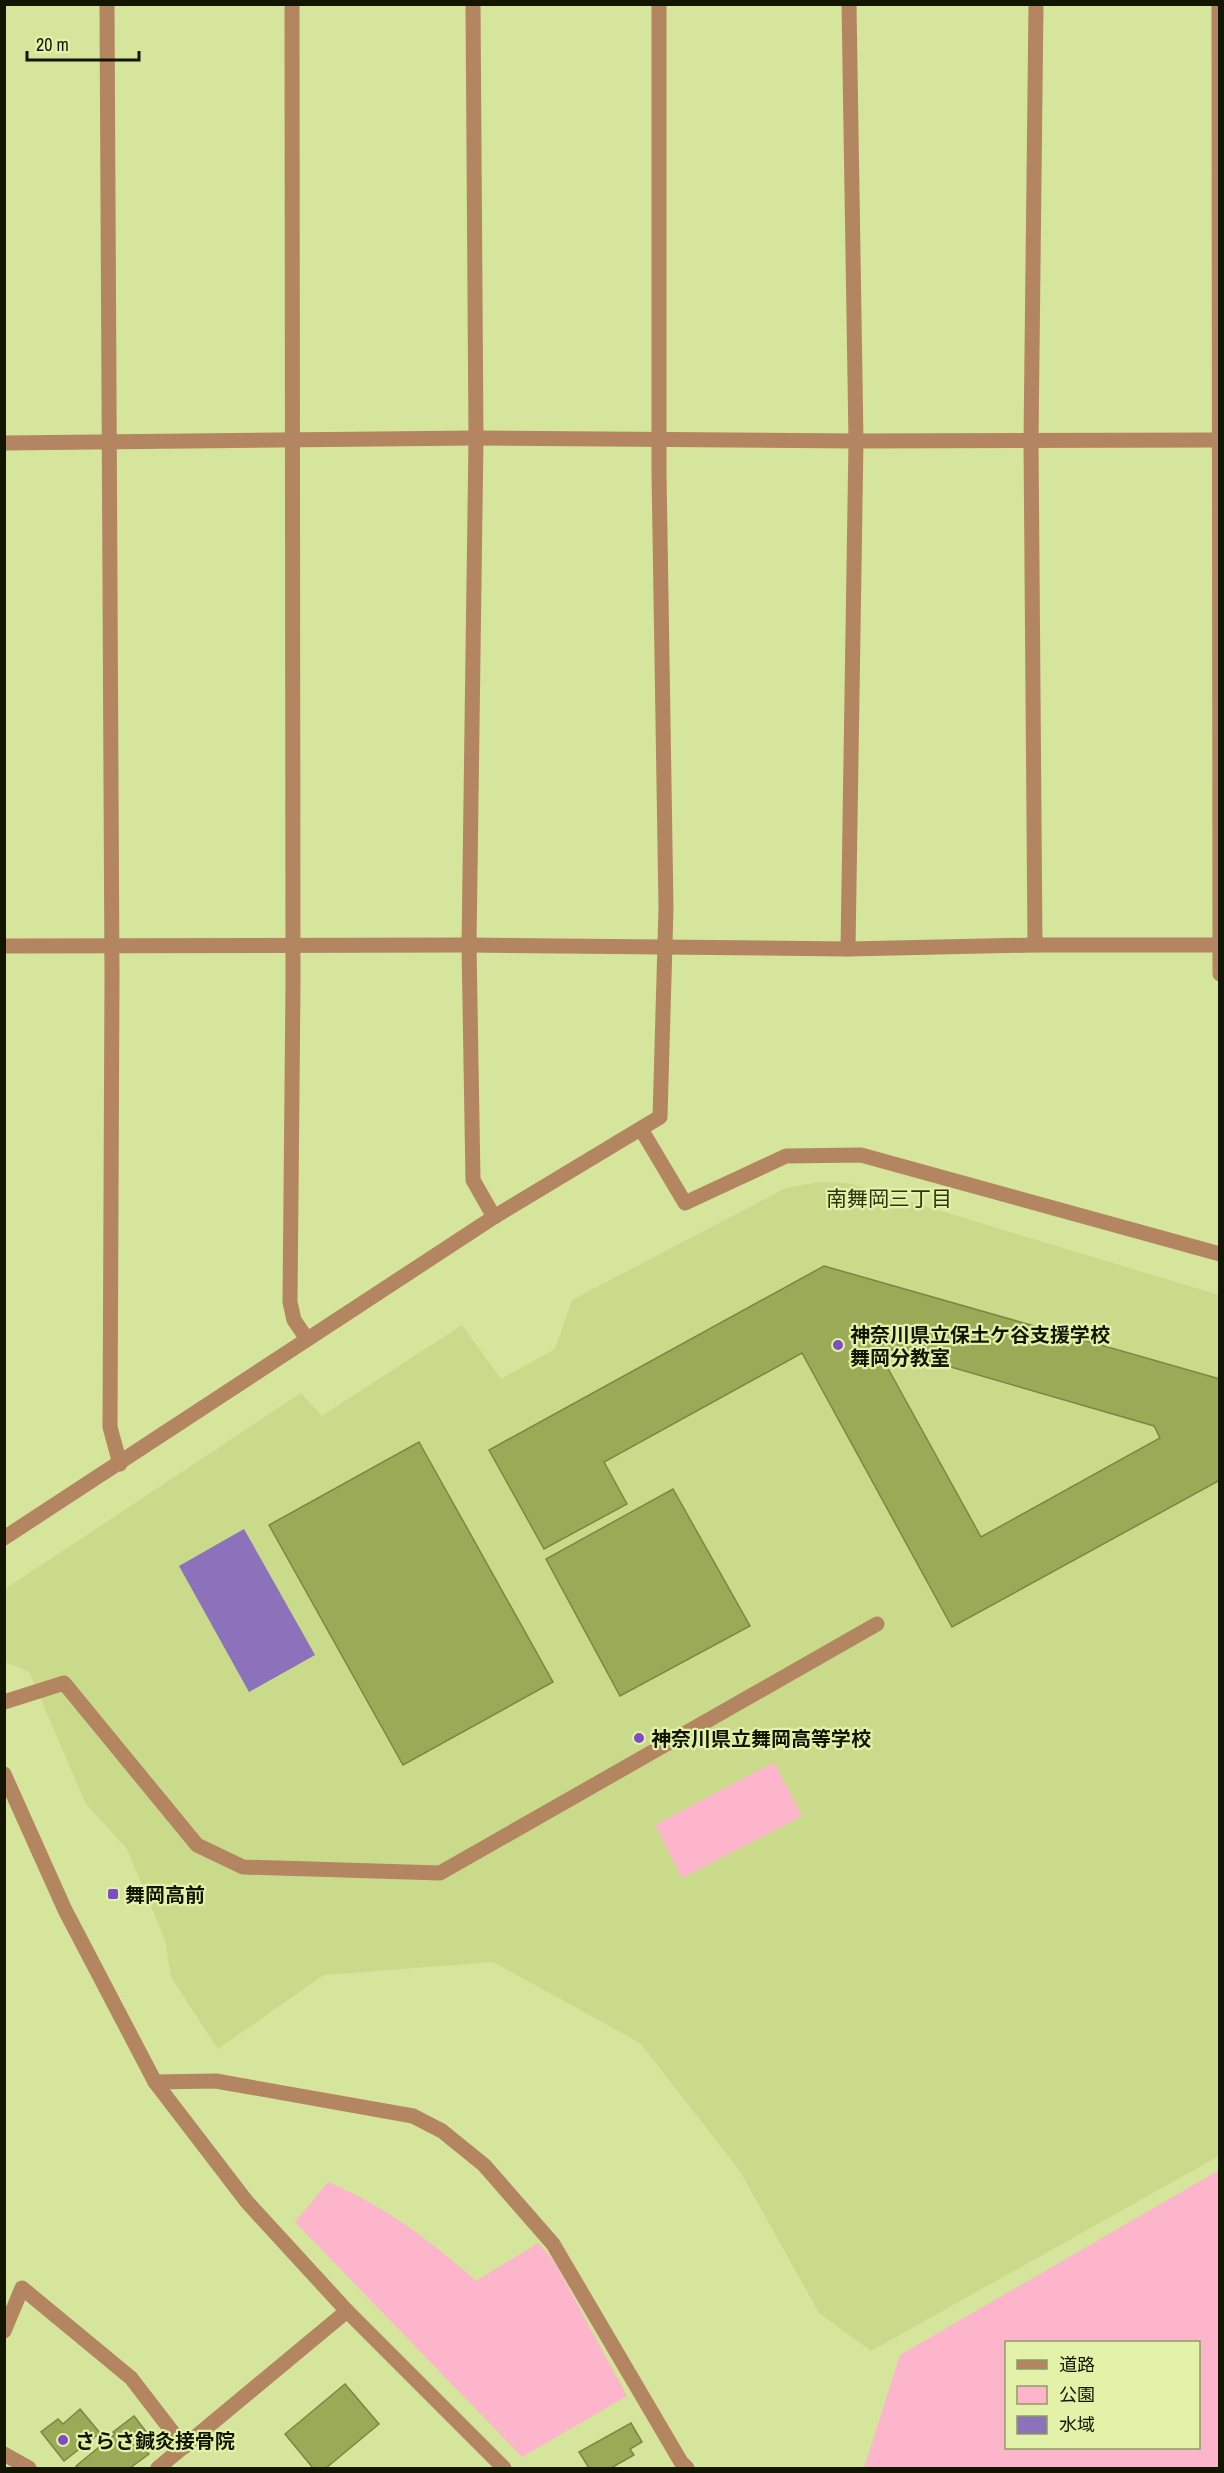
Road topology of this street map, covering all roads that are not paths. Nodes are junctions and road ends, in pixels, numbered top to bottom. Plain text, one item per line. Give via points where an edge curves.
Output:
1 (107, 4) edge
2 (292, 4) edge
3 (473, 4) edge
4 (659, 4) edge
5 (849, 4) edge
6 (1036, 4) edge
7 (1219, 4) edge
8 (476, 438) junction
9 (292, 440) junction
10 (659, 440) junction
11 (1219, 440) edge
12 (856, 441) junction
13 (1032, 441) junction
14 (4, 443) edge
15 (110, 443) junction
16 (112, 945) junction
17 (292, 945) junction
18 (469, 945) junction
19 (1035, 945) junction
20 (1219, 945) edge
21 (4, 946) edge
22 (665, 948) junction
23 (848, 949) junction
24 (1220, 974) edge
25 (641, 1129) junction
26 (494, 1217) junction
27 (1220, 1254) edge
28 (307, 1339) junction
29 (120, 1464) junction
30 (4, 1538) edge
31 (877, 1624) dead end
32 (4, 1702) edge
33 (4, 1774) edge
34 (155, 2082) junction
35 (347, 2311) junction
36 (4, 2331) edge
37 (184, 2447) junction
38 (4, 2454) edge
39 (29, 2469) edge
40 (158, 2469) edge
41 (504, 2469) edge
42 (687, 2469) edge

1 - 15 street
2 - 9 street
3 - 8 street
4 - 10 street
5 - 12 street
6 - 13 street
7 - 11 street
8 - 9 street
8 - 10 street
8 - 18 street
9 - 15 street
9 - 17 street
10 - 12 street
10 - 22 street
11 - 13 street
11 - 20 street
12 - 13 street
12 - 23 street
13 - 19 street
14 - 15 street
15 - 16 street
16 - 17 street
16 - 21 street
16 - 29 street via 110,1427
17 - 18 street
17 - 28 street via 290,1302 294,1320
18 - 22 street
18 - 26 street via 473,1180
19 - 20 street
19 - 23 street
20 - 24 street
22 - 23 street
22 - 25 street via 660,1117
25 - 26 street
25 - 27 street via 684,1203 786,1156 861,1155
26 - 28 street
28 - 29 street
29 - 30 street
31 - 32 street via 440,1873 243,1867 197,1845 64,1683
33 - 34 street via 65,1910
34 - 35 street via 247,2202
34 - 42 street via 216,2081 413,2116 442,2131 484,2165 553,2244
35 - 37 street
35 - 41 street
36 - 37 street via 22,2288 131,2378
37 - 40 street
38 - 39 street

